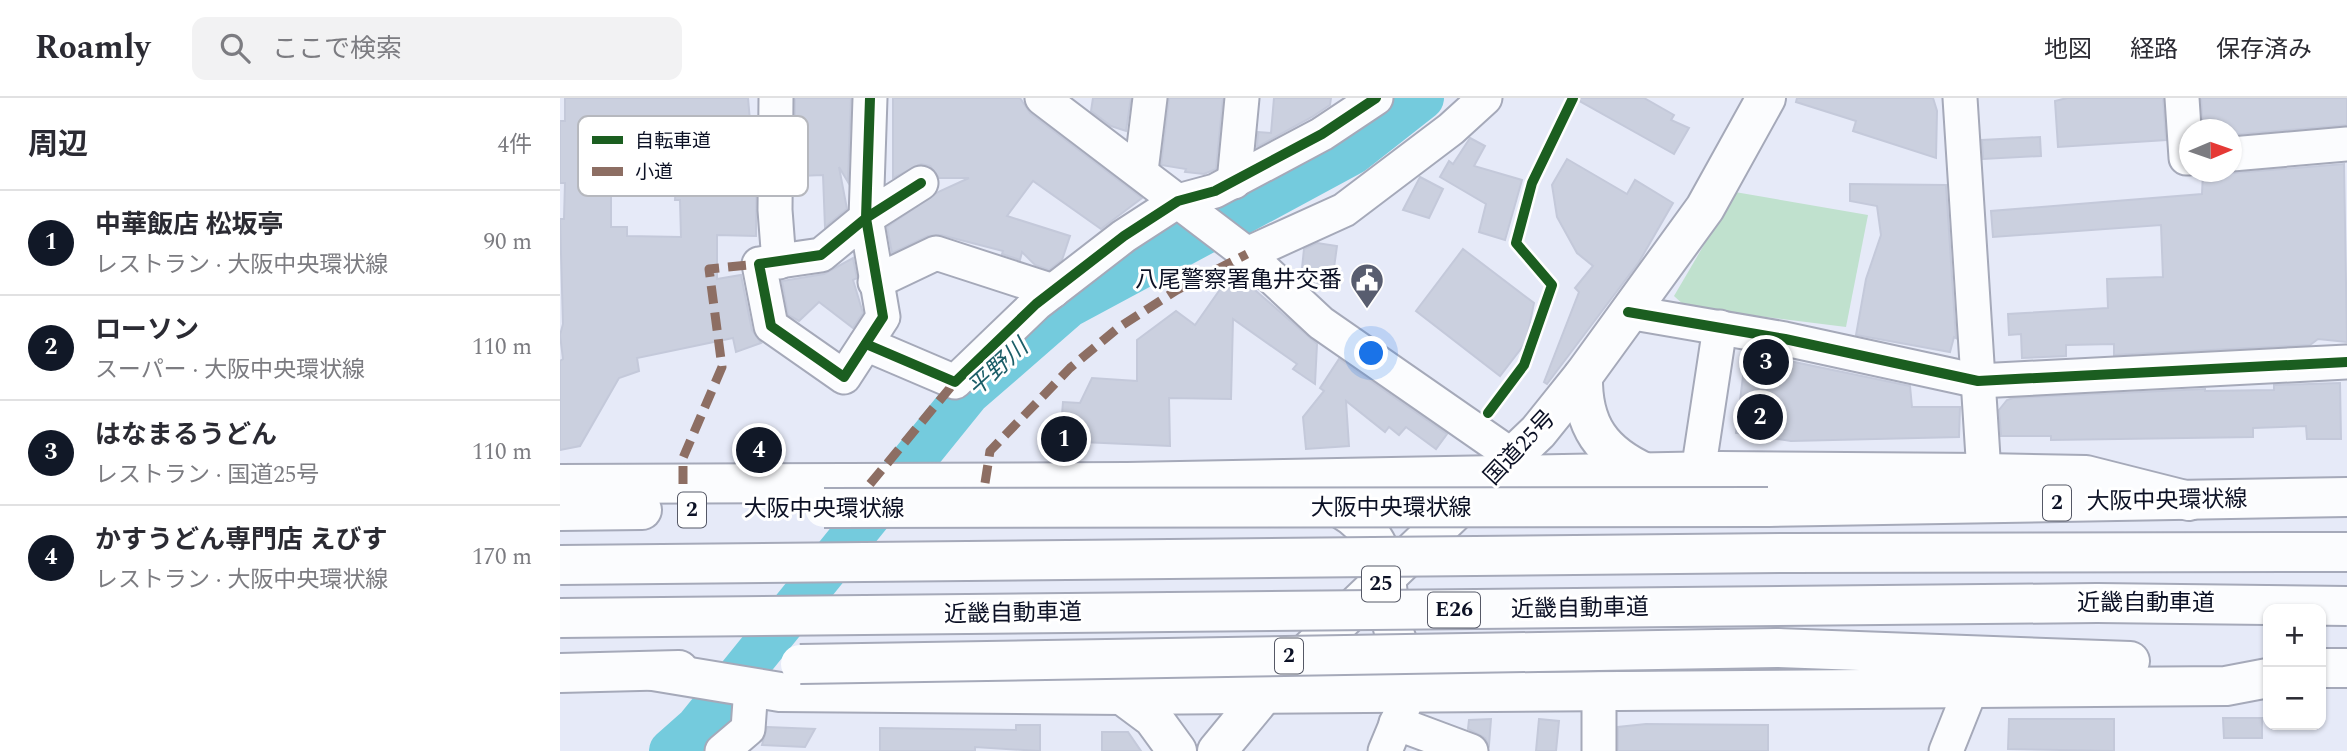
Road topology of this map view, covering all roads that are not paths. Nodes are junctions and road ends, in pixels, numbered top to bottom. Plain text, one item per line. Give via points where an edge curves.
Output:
1 (776, 98) edge
2 (870, 98) edge
3 (1042, 98) edge
4 (1150, 98) edge
5 (1242, 98) edge
6 (1376, 98) edge
7 (1485, 98) edge
8 (1766, 98) edge
9 (1959, 98) edge
10 (2182, 98) edge
11 (1453, 114) edge
12 (776, 116) edge
13 (2183, 119) edge
14 (2347, 144) edge
15 (2242, 153) edge
16 (1141, 171) junction
17 (1234, 182) junction
18 (921, 183) dead end
19 (775, 196) edge
20 (1178, 201) junction
21 (866, 218) junction
22 (1247, 254) junction
23 (779, 262) junction
24 (875, 282) junction
25 (1053, 291) junction
26 (1628, 312) junction
27 (1720, 327) junction
28 (866, 344) junction
29 (2347, 362) edge
30 (1583, 376) junction
31 (1978, 381) junction
32 (1506, 466) junction
33 (1698, 472) junction
34 (1646, 473) junction
35 (1984, 473) junction
36 (1248, 478) junction
37 (560, 484) edge
38 (2347, 497) edge
39 (2189, 501) junction
40 (560, 511) edge
41 (2347, 552) edge
42 (560, 565) edge
43 (1386, 579) junction
44 (2347, 606) edge
45 (560, 618) edge
46 (2263, 666) edge
47 (2326, 668) edge
48 (2347, 668) edge
49 (653, 671) junction
50 (560, 673) edge
51 (2263, 679) edge
52 (1972, 686) junction
53 (751, 687) junction
54 (1551, 689) junction
55 (1599, 690) junction
56 (1264, 694) junction
57 (1122, 695) junction
58 (1397, 722) edge
59 (1435, 743) edge
60 (722, 751) edge
61 (1177, 751) edge
62 (1217, 751) edge
63 (1471, 751) edge
64 (1598, 751) edge
65 (1946, 751) edge

1 - 12 street
2 - 21 street
3 - 16 street
4 - 16 street
5 - 17 street
6 - 17 street
7 - 11 street
8 - 26 main road, 国道25号 / 25 via 1705,208
9 - 31 street
10 - 13 street
11 - 22 street via 1344,210
14 - 15 street
16 - 20 street
17 - 20 street
18 - 21 street
19 - 23 street
20 - 22 street
20 - 25 street
21 - 23 street via 821,255
21 - 24 street
22 - 32 street via 1321,323
23 - 28 street via 759,264 771,326 844,377
24 - 25 street via 936,253
24 - 28 street via 883,317
25 - 28 street via 955,382
26 - 27 street
26 - 30 main road, 国道25号 / 25
27 - 31 street
27 - 33 street
29 - 31 street
30 - 32 main road, 国道25号 / 25
30 - 34 main road via 1588,421 1602,443 1621,461
31 - 35 street
32 - 34 main road
32 - 36 main road
32 - 43 main road, 国道25号 / 25
33 - 34 main road
33 - 35 main road
35 - 39 main road via 2086,475
36 - 37 main road
36 - 43 main road via 1268,499 1311,499 1352,515 1376,544
38 - 39 main road, 大阪中央環状線 / 2
39 - 40 main road, 大阪中央環状線 / 2, bridge
41 - 42 main road, bridge
43 - 54 main road via 1390,620 1403,649 1415,662 1426,668 1527,665
43 - 56 main road, 国道25号 / 25
44 - 45 main road, 近畿自動車道 / E26, bridge via 2097,603
46 - 49 main road, 2, bridge via 1777,648 800,664
47 - 48 main road
49 - 50 main road, 2
49 - 53 main road, 2
51 - 52 main road, 2 via 2226,686
52 - 55 main road, 2
52 - 65 street
53 - 57 main road, 2 via 780,692
53 - 60 street via 748,729
54 - 55 main road, 2
54 - 58 main road, 2
55 - 64 street
56 - 57 main road, 2
56 - 58 main road, 2
56 - 62 main road, 国道25号 / 25
57 - 61 main road via 1153,718
58 - 59 street
59 - 63 street

